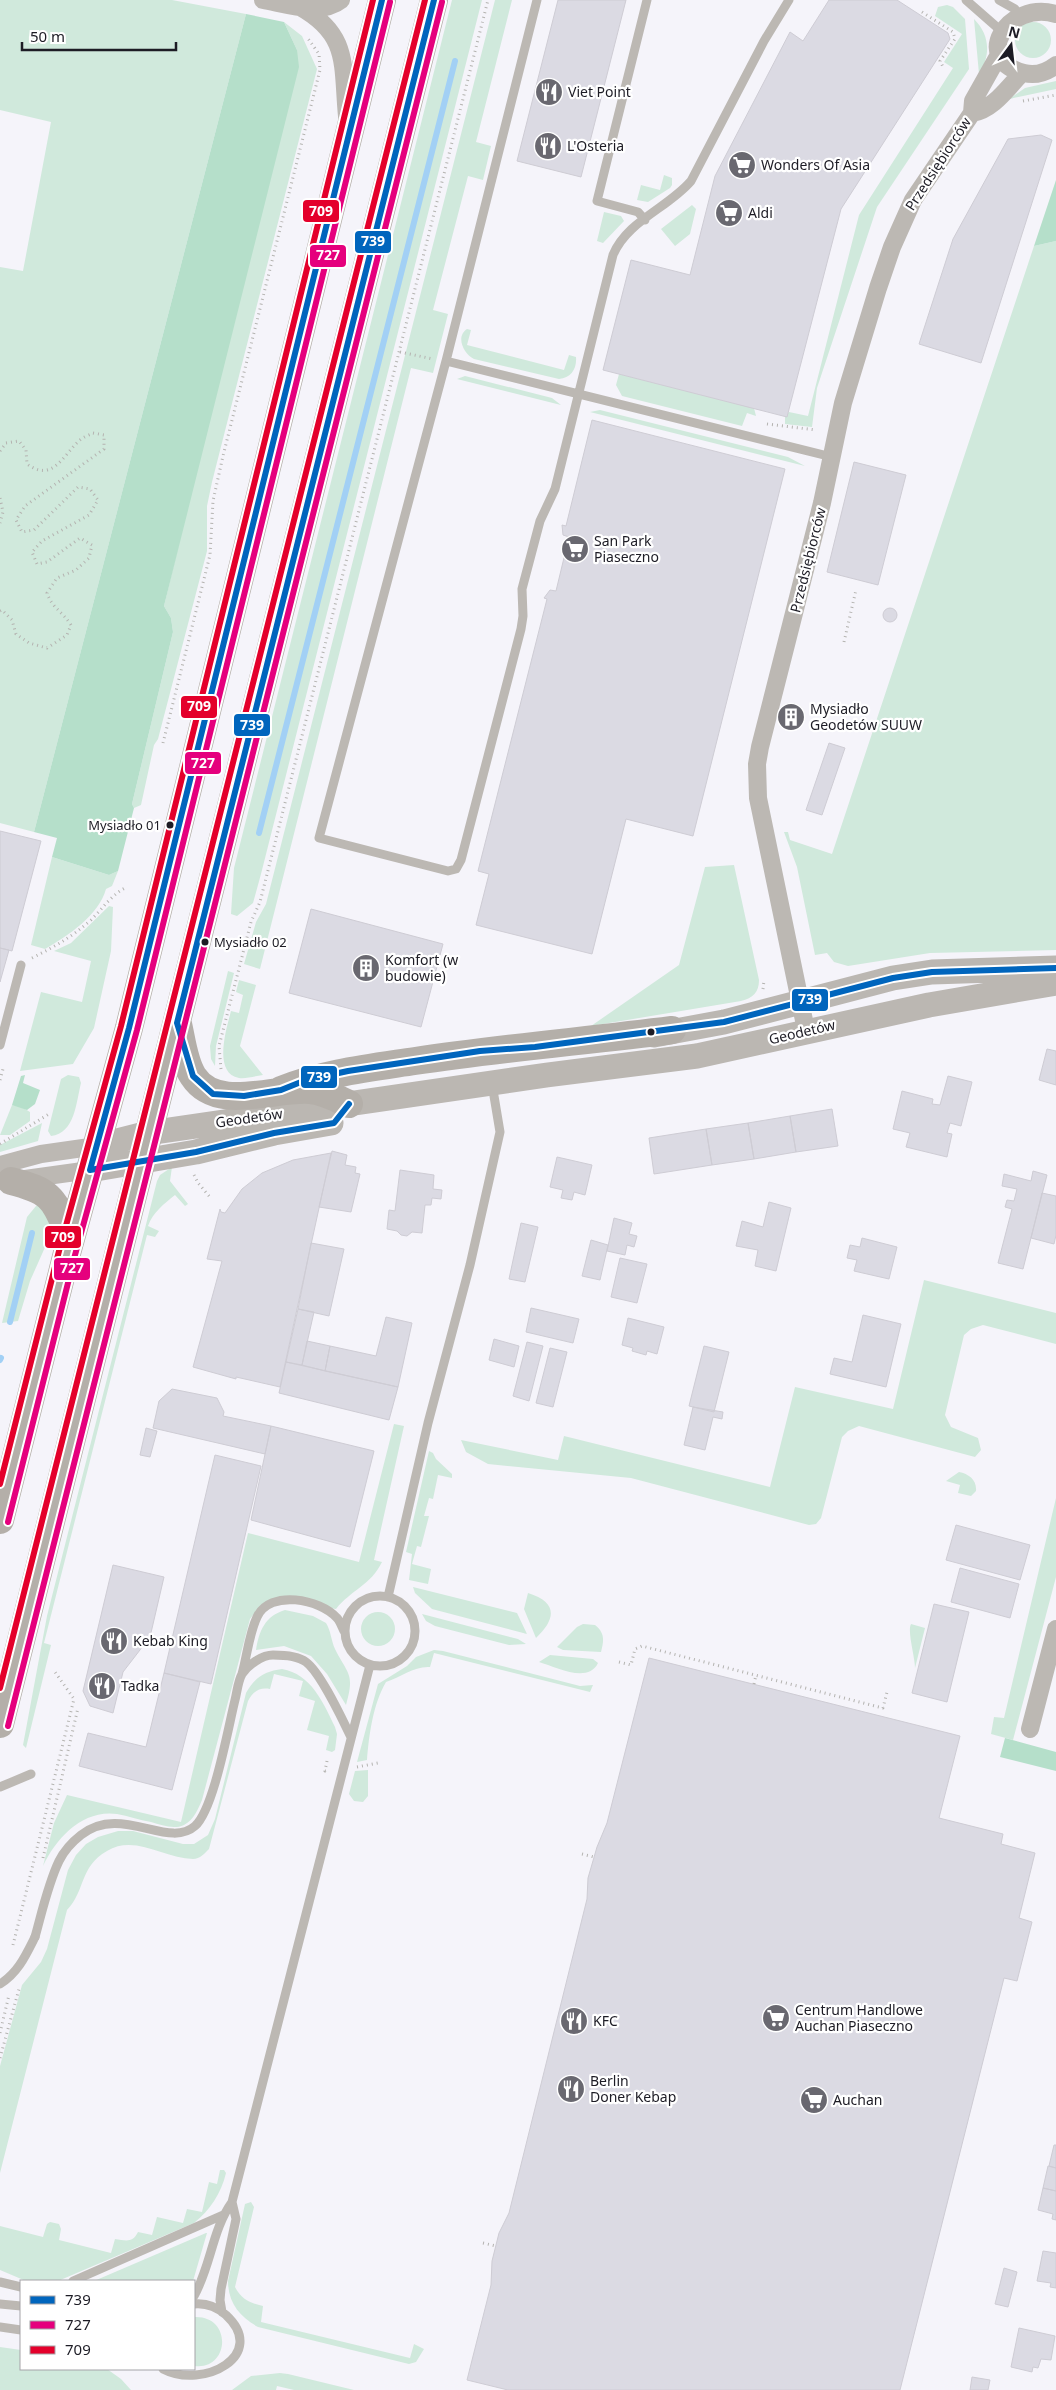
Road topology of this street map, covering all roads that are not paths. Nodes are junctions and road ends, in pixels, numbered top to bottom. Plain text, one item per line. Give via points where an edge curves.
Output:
1 (263, 0) edge
2 (341, 0) edge
3 (382, 0) edge
4 (434, 0) edge
5 (537, 0) edge
6 (648, 0) edge
7 (789, 0) edge
8 (966, 0) edge
9 (999, 0) edge
10 (300, 7) junction
11 (1048, 7) edge
12 (1015, 9) junction
13 (999, 29) junction
14 (1000, 53) junction
15 (1054, 68) edge
16 (1022, 73) junction
17 (972, 113) junction
18 (349, 134) junction
19 (645, 220) junction
20 (446, 362) junction
21 (578, 394) junction
22 (832, 457) junction
23 (21, 965) road end
24 (1056, 968) edge
25 (1056, 983) edge
26 (800, 1004) junction
27 (177, 1023) junction
28 (672, 1030) junction
29 (806, 1030) junction
30 (0, 1045) edge
31 (546, 1075) junction
32 (492, 1083) junction
33 (281, 1090) junction
34 (349, 1104) junction
35 (148, 1133) junction
36 (93, 1158) junction
37 (141, 1160) junction
38 (4, 1176) edge
39 (71, 1238) junction
40 (2, 1507) edge
41 (388, 1597) junction
42 (1056, 1629) edge
43 (344, 1632) junction
44 (370, 1665) junction
45 (242, 1674) junction
46 (0, 1724) edge
47 (1030, 1729) dead end
48 (351, 1737) junction
49 (31, 1774) dead end
50 (0, 1787) edge
51 (0, 1984) edge
52 (232, 2202) junction
53 (222, 2215) junction
54 (75, 2280) edge
55 (0, 2282) edge
56 (20, 2287) edge
57 (195, 2294) edge
58 (0, 2304) edge
59 (195, 2304) edge
60 (20, 2306) edge
61 (222, 2312) junction
62 (0, 2327) edge
63 (20, 2330) edge
64 (164, 2370) edge
65 (226, 2376) dead end
66 (184, 2385) dead end

1 - 10 street
2 - 10 street via 320,7
3 - 18 main road
4 - 27 main road
5 - 20 lane
6 - 19 lane via 597,201 638,212
7 - 19 lane via 764,41 696,174 681,193
8 - 13 lane
9 - 12 lane
10 - 18 street via 328,28 340,48
11 - 12 street via 1032,5
12 - 13 street
13 - 14 street
14 - 16 street via 1008,65
14 - 17 street, Przedsiębiorców via 973,101
15 - 16 street via 1035,74
16 - 17 street, Przedsiębiorców via 996,101
17 - 22 street, Przedsiębiorców via 921,186 902,223 845,394
18 - 36 main road via 165,881
19 - 21 lane via 622,237 613,255
20 - 21 lane
20 - 21 lane via 319,838 448,871 456,869 461,860 523,616 522,589 540,521 555,489
21 - 22 lane
22 - 26 street, Przedsiębiorców via 757,764 758,798
23 - 30 lane
24 - 26 street, Geodetów via 932,972 893,978
25 - 29 street, Geodetów via 952,1000
26 - 28 street, Geodetów via 724,1022
26 - 29 street, Przedsiębiorców
27 - 33 main road via 193,1076 213,1094 244,1096
27 - 35 main road
28 - 31 street, Geodetów via 591,1052
28 - 33 main road via 480,1051 348,1071 306,1080
29 - 31 street, Geodetów via 697,1056
31 - 32 street, Geodetów
32 - 34 street, Geodetów
32 - 41 lane via 500,1132
33 - 34 main road via 322,1091
34 - 35 street, Geodetów
34 - 37 street, Geodetów via 334,1123
35 - 36 street, Geodetów
35 - 37 main road
36 - 37 street, Geodetów
36 - 38 street
36 - 38 street via 41,1154
36 - 39 main road
37 - 46 main road
38 - 39 main road via 37,1188 50,1197
39 - 40 main road
41 - 43 lane via 367,1598 358,1604 350,1612
41 - 44 lane via 408,1610 415,1632 413,1643 396,1662
42 - 47 street
43 - 44 lane via 352,1653
43 - 45 lane via 337,1618 320,1606 298,1600 277,1601 257,1616
44 - 48 lane
45 - 48 lane via 253,1663 271,1655 306,1662
45 - 51 lane, bridge via 202,1818 180,1834 107,1822 91,1827 76,1839 59,1861 35,1937 22,1963
48 - 52 lane
49 - 50 lane
52 - 53 lane
52 - 61 lane via 236,2219 221,2289
53 - 54 lane
53 - 57 lane
55 - 56 lane
58 - 60 lane
59 - 61 lane via 211,2306
61 - 65 lane via 235,2326 240,2344 236,2363
62 - 63 lane
64 - 66 lane

